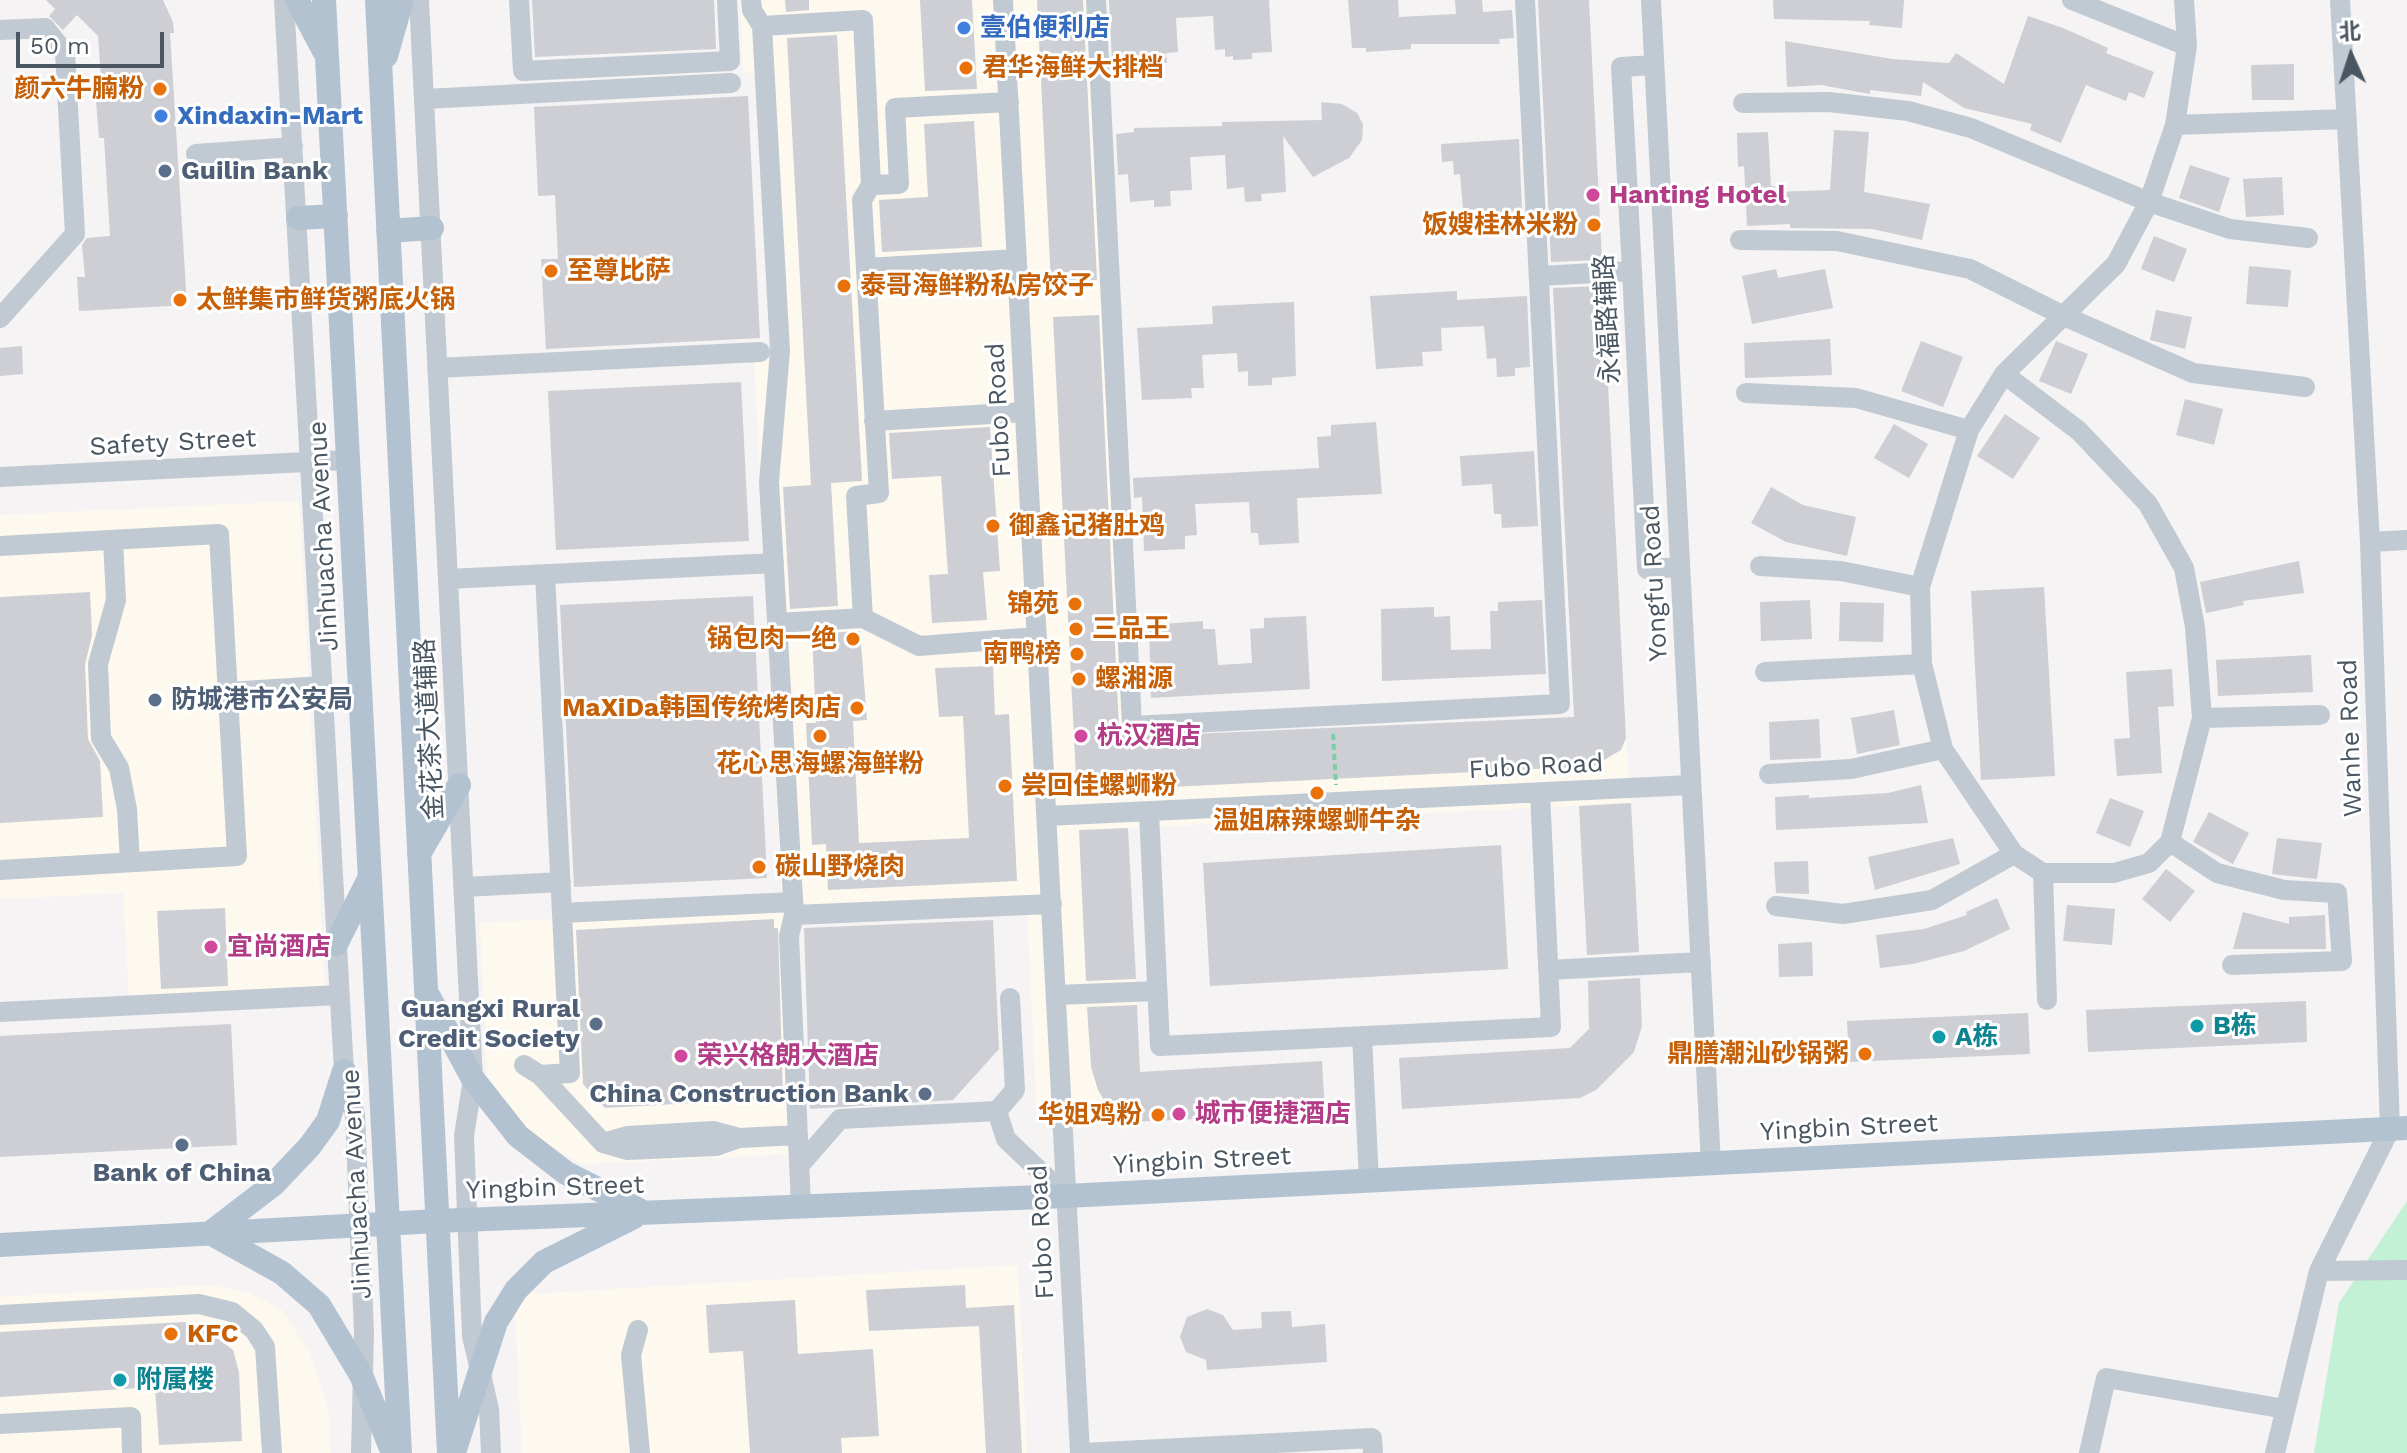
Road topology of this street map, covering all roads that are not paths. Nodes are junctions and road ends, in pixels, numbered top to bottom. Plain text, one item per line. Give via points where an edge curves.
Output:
1 (284, 0) edge
2 (297, 0) edge
3 (324, 0) edge
4 (377, 0) edge
5 (402, 0) edge
6 (419, 0) edge
7 (519, 0) edge
8 (727, 0) edge
9 (751, 0) edge
10 (1003, 0) edge
11 (1096, 0) edge
12 (1525, 0) edge
13 (1651, 0) edge
14 (2072, 0) edge
15 (2184, 0) edge
16 (2340, 0) edge
17 (762, 26) junction
18 (0, 30) edge
19 (2187, 46) junction
20 (327, 57) junction
21 (730, 61) junction
22 (1654, 65) junction
23 (380, 74) junction
24 (766, 81) junction
25 (731, 83) dead end
26 (425, 99) junction
27 (1009, 102) junction
28 (1743, 103) dead end
29 (2347, 119) junction
30 (2175, 125) junction
31 (293, 147) junction
32 (196, 154) dead end
33 (871, 185) junction
34 (2149, 202) junction
35 (336, 216) junction
36 (298, 218) junction
37 (432, 228) junction
38 (388, 231) junction
39 (2308, 238) dead end
40 (1740, 240) dead end
41 (1017, 259) junction
42 (866, 268) junction
43 (1632, 271) junction
44 (1539, 276) junction
45 (2064, 316) junction
46 (0, 318) edge
47 (760, 352) dead end
48 (437, 368) junction
49 (2004, 374) junction
50 (2305, 387) dead end
51 (1746, 393) dead end
52 (1025, 412) junction
53 (874, 421) junction
54 (1969, 430) junction
55 (348, 460) junction
56 (309, 462) junction
57 (0, 477) edge
58 (113, 540) junction
59 (2407, 540) edge
60 (2370, 542) junction
61 (0, 546) edge
62 (774, 563) junction
63 (1760, 566) dead end
64 (1680, 567) junction
65 (545, 574) junction
66 (448, 579) junction
67 (1920, 587) junction
68 (863, 618) junction
69 (777, 623) junction
70 (1037, 637) junction
71 (1922, 664) junction
72 (1765, 672) dead end
73 (322, 686) junction
74 (228, 692) junction
75 (2320, 715) dead end
76 (2202, 718) junction
77 (1943, 749) junction
78 (1769, 774) dead end
79 (459, 785) junction
80 (1691, 785) junction
81 (1540, 793) junction
82 (1149, 812) junction
83 (1047, 816) junction
84 (2170, 842) junction
85 (419, 854) junction
86 (2014, 854) junction
87 (130, 862) junction
88 (0, 870) edge
89 (2043, 873) junction
90 (369, 879) junction
91 (561, 882) junction
92 (464, 887) junction
93 (1052, 904) junction
94 (1776, 906) dead end
95 (794, 908) junction
96 (562, 913) junction
97 (336, 944) junction
98 (1701, 962) junction
99 (2232, 965) dead end
100 (1548, 970) junction
101 (426, 991) junction
102 (1157, 991) junction
103 (339, 995) junction
104 (1056, 995) junction
105 (1010, 998) dead end
106 (2047, 1000) dead end
107 (0, 1012) edge
108 (1362, 1036) junction
109 (344, 1071) junction
110 (473, 1079) junction
111 (997, 1111) junction
112 (2399, 1129) edge
113 (798, 1135) junction
114 (1711, 1164) junction
115 (799, 1166) junction
116 (1369, 1181) junction
117 (1066, 1196) junction
118 (801, 1206) junction
119 (643, 1212) junction
120 (467, 1220) junction
121 (437, 1221) junction
122 (387, 1224) junction
123 (360, 1225) junction
124 (210, 1233) junction
125 (0, 1245) edge
126 (2407, 1270) edge
127 (2319, 1271) junction
128 (0, 1315) edge
129 (638, 1330) dead end
130 (479, 1366) junction
131 (361, 1375) junction
132 (2285, 1409) junction
133 (0, 1424) edge
134 (132, 1453) edge
135 (272, 1453) edge
136 (361, 1453) edge
137 (394, 1453) edge
138 (400, 1453) edge
139 (452, 1453) edge
140 (491, 1453) edge
141 (640, 1453) edge
142 (1082, 1453) edge
143 (1373, 1453) edge
144 (2089, 1453) edge
145 (2275, 1453) edge

1 - 31 street
2 - 20 main road
3 - 20 main road, Jinhuacha Avenue
4 - 23 main road
5 - 23 main road
6 - 26 street, 金花茶大道辅路
7 - 21 street via 523,71
8 - 21 street
9 - 17 street
10 - 27 street, Fubo Road
11 - 44 street via 1132,726 1560,704
12 - 44 street
13 - 22 street, Yongfu Road
14 - 19 street
15 - 19 street
16 - 29 street, Wanhe Road
17 - 24 street
17 - 33 street via 863,20
18 - 46 street via 45,28 65,53 75,234
19 - 30 street
20 - 35 main road, Jinhuacha Avenue
21 - 24 street
22 - 43 street, 永福路辅路 via 1621,67
22 - 64 street, Yongfu Road
23 - 38 main road
24 - 62 street via 780,351 769,482
25 - 26 street
26 - 37 street, 金花茶大道辅路
27 - 33 street via 895,108 899,184
27 - 41 street, Fubo Road
28 - 34 street via 1829,102 1908,111 1984,133
29 - 30 street
29 - 60 street, Wanhe Road
30 - 34 street
31 - 32 street
31 - 36 street
33 - 42 street via 862,200
34 - 39 street via 2230,229
34 - 45 street via 2116,264
35 - 36 main road
35 - 55 main road, Jinhuacha Avenue
36 - 56 street
37 - 38 main road
37 - 48 street, 金花茶大道辅路
38 - 85 main road
40 - 45 street via 1837,241 1970,269
41 - 42 street
41 - 52 street, Fubo Road
42 - 53 street
43 - 44 street
43 - 64 street, 永福路辅路 via 1647,569
45 - 49 street
45 - 50 street via 2193,373
47 - 48 street
48 - 66 street, 金花茶大道辅路
49 - 54 street
49 - 76 street via 2079,431 2148,504 2184,568
51 - 54 street via 1856,398
52 - 53 street
52 - 70 street, Fubo Road
53 - 68 street via 879,493 856,496
54 - 67 street
55 - 56 street, Safety Street
55 - 90 main road, Jinhuacha Avenue
56 - 57 street, Safety Street
56 - 73 street
58 - 61 street
58 - 74 street via 219,534
58 - 87 street via 116,600 98,664 101,738 119,768
59 - 60 street
60 - 112 street, Wanhe Road
62 - 65 street
62 - 69 street
63 - 67 street via 1841,571
64 - 80 street, Yongfu Road
65 - 66 street
65 - 91 street
66 - 79 street, 金花茶大道辅路
67 - 71 street
68 - 69 street
68 - 70 street via 919,646
69 - 95 street
70 - 83 street, Fubo Road
71 - 72 street
71 - 77 street
73 - 74 street
73 - 97 street
74 - 87 street via 237,856
75 - 76 street
76 - 84 street
77 - 78 street via 1851,769
77 - 86 street
79 - 85 main road
79 - 92 street, 金花茶大道辅路
80 - 81 street, Fubo Road
80 - 98 street, Yongfu Road
81 - 82 street, Fubo Road
81 - 100 street
82 - 83 street, Fubo Road
82 - 102 street
83 - 93 street, Fubo Road
84 - 89 street via 2149,863 2114,873
84 - 99 street via 2217,873 2284,890 2337,893 2342,961
85 - 101 main road
86 - 89 street
86 - 94 street via 1932,900 1843,914
87 - 88 street
89 - 106 street
90 - 97 main road
90 - 122 main road, Jinhuacha Avenue
91 - 92 street
91 - 96 street
92 - 110 street, 金花茶大道辅路
93 - 95 street
93 - 104 street, Fubo Road
95 - 96 street
95 - 113 street via 789,936
96 - 113 street via 570,1073 532,1070 603,1143 628,1150
97 - 103 street
98 - 100 street
98 - 114 street, Yongfu Road
100 - 108 street via 1551,1027
101 - 110 main road
101 - 121 main road
102 - 104 street
102 - 108 street via 1160,1046
103 - 107 street
103 - 109 street
104 - 117 street, Fubo Road
105 - 111 street via 1015,1090
108 - 116 street
109 - 123 street via 355,1115
109 - 124 main road via 328,1121 310,1146 274,1184
110 - 119 main road via 518,1136 554,1164
110 - 120 street, 金花茶大道辅路 via 464,1136
111 - 115 street via 840,1119
111 - 117 street via 1006,1139
112 - 114 main road, Yingbin Street
112 - 127 street, Wanhe Road
113 - 115 street
114 - 116 main road, Yingbin Street
115 - 118 street
116 - 117 main road, Yingbin Street
117 - 118 main road, Yingbin Street
117 - 142 street, Fubo Road
118 - 119 main road, Yingbin Street
119 - 120 main road, Yingbin Street
119 - 130 main road via 544,1262 516,1290 496,1322
120 - 121 main road, Yingbin Street
120 - 130 street, 金花茶大道辅路 via 472,1336
121 - 122 main road, Yingbin Street
121 - 139 main road
122 - 123 main road, Yingbin Street
122 - 138 main road, Jinhuacha Avenue
123 - 124 main road, Yingbin Street
123 - 131 street
124 - 125 main road, Yingbin Street
124 - 131 main road via 282,1273 319,1305
126 - 127 street
127 - 132 street, Wanhe Road
128 - 135 street via 199,1304 232,1312 265,1347
129 - 141 street via 631,1355
130 - 139 main road
130 - 140 street, 金花茶大道辅路 via 489,1409
131 - 136 street
131 - 137 main road
132 - 144 street via 2106,1378
132 - 145 street, Wanhe Road
133 - 134 street via 131,1417
142 - 143 street via 1372,1438

